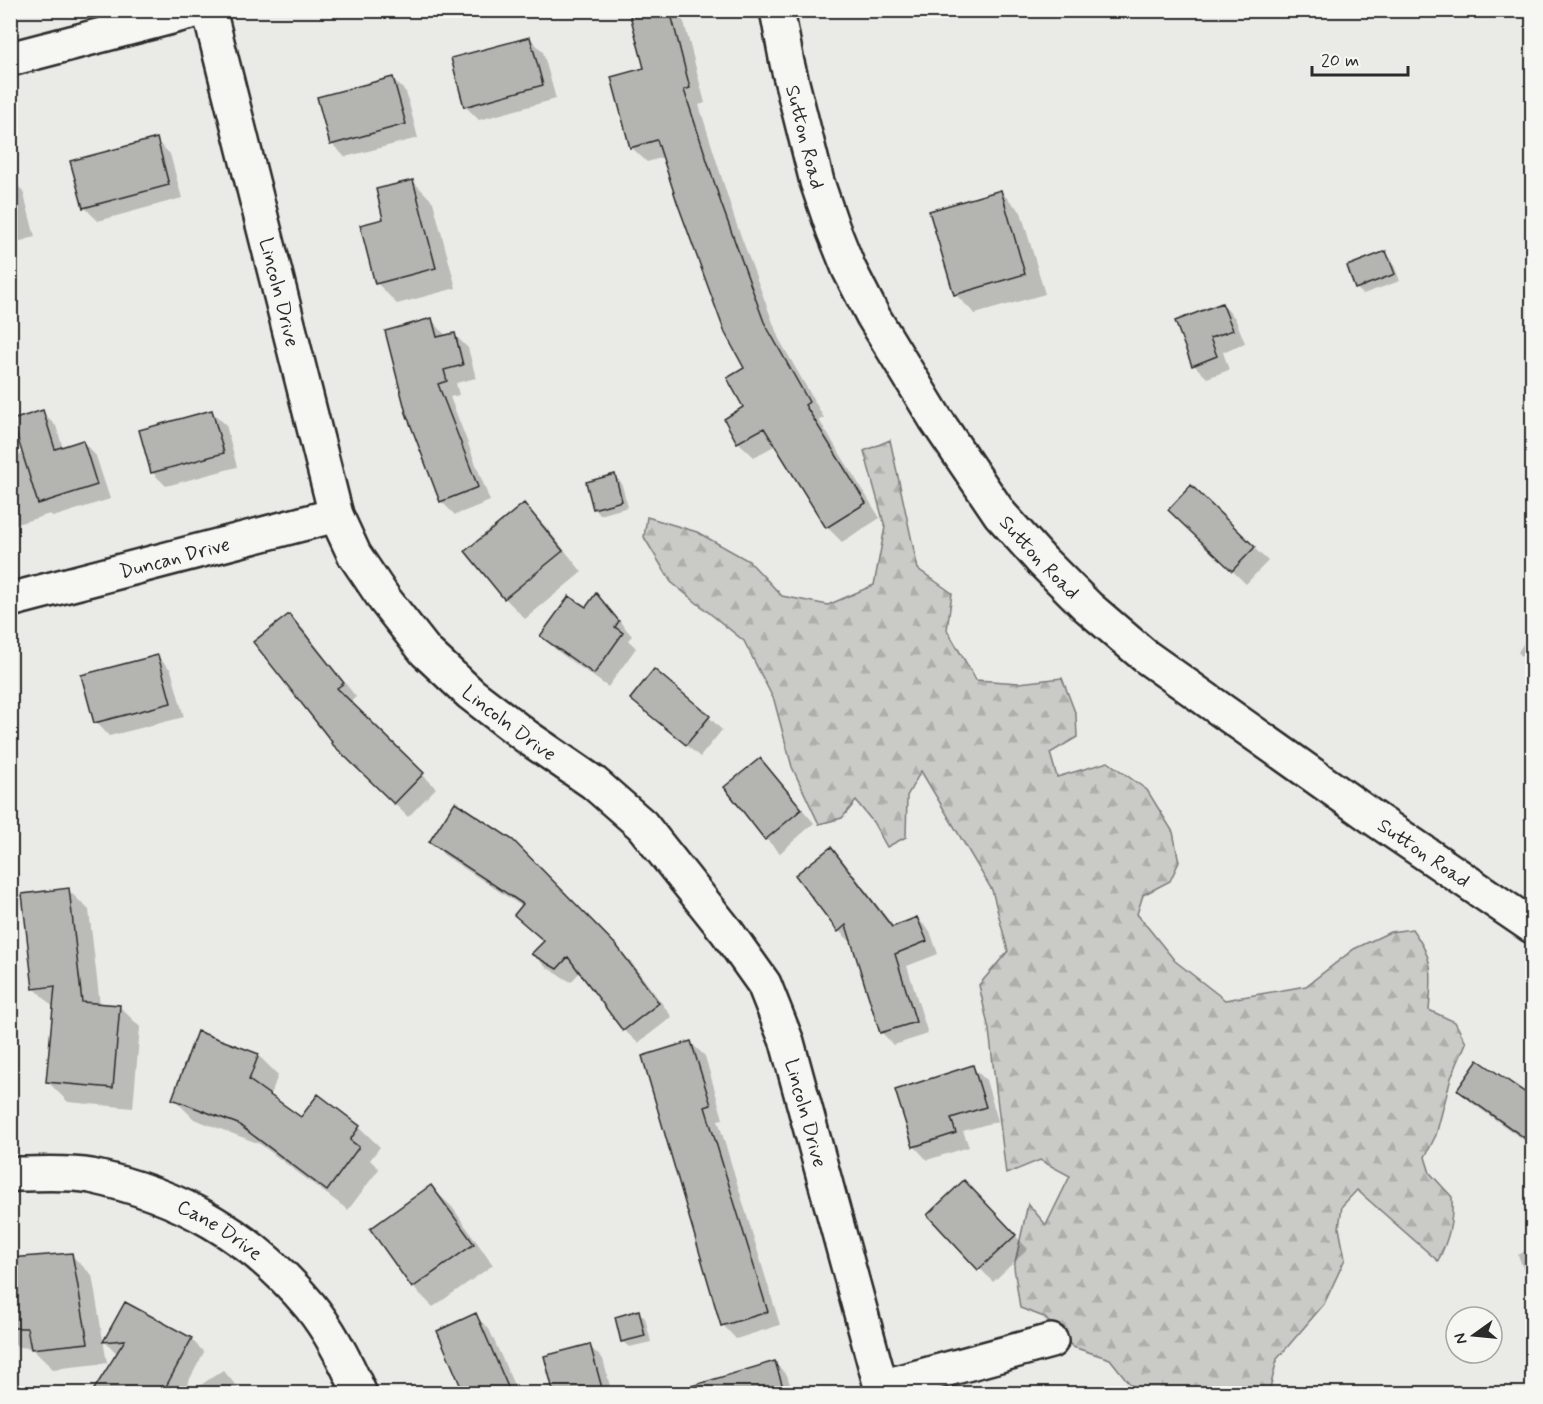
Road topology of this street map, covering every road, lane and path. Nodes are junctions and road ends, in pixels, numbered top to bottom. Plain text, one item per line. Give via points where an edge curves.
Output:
1 (198, 10) edge
2 (209, 10) edge
3 (777, 10) edge
4 (10, 59) edge
5 (336, 515) junction
6 (10, 600) edge
7 (1533, 926) edge
8 (10, 1175) edge
9 (1051, 1341) dead end
10 (882, 1390) edge
11 (360, 1394) edge

1 - 4 street
2 - 5 street, Lincoln Drive
3 - 7 street, Sutton Road via 817,182 849,269 935,418 1000,514 1065,584 1145,656
5 - 6 street, Duncan Drive
5 - 10 street, Lincoln Drive via 354,554 426,652 471,694 594,783 642,825 728,932 764,984 788,1042
8 - 11 street, Cane Drive via 89,1176 155,1194 212,1220 266,1258 312,1307 345,1360
9 - 10 street

